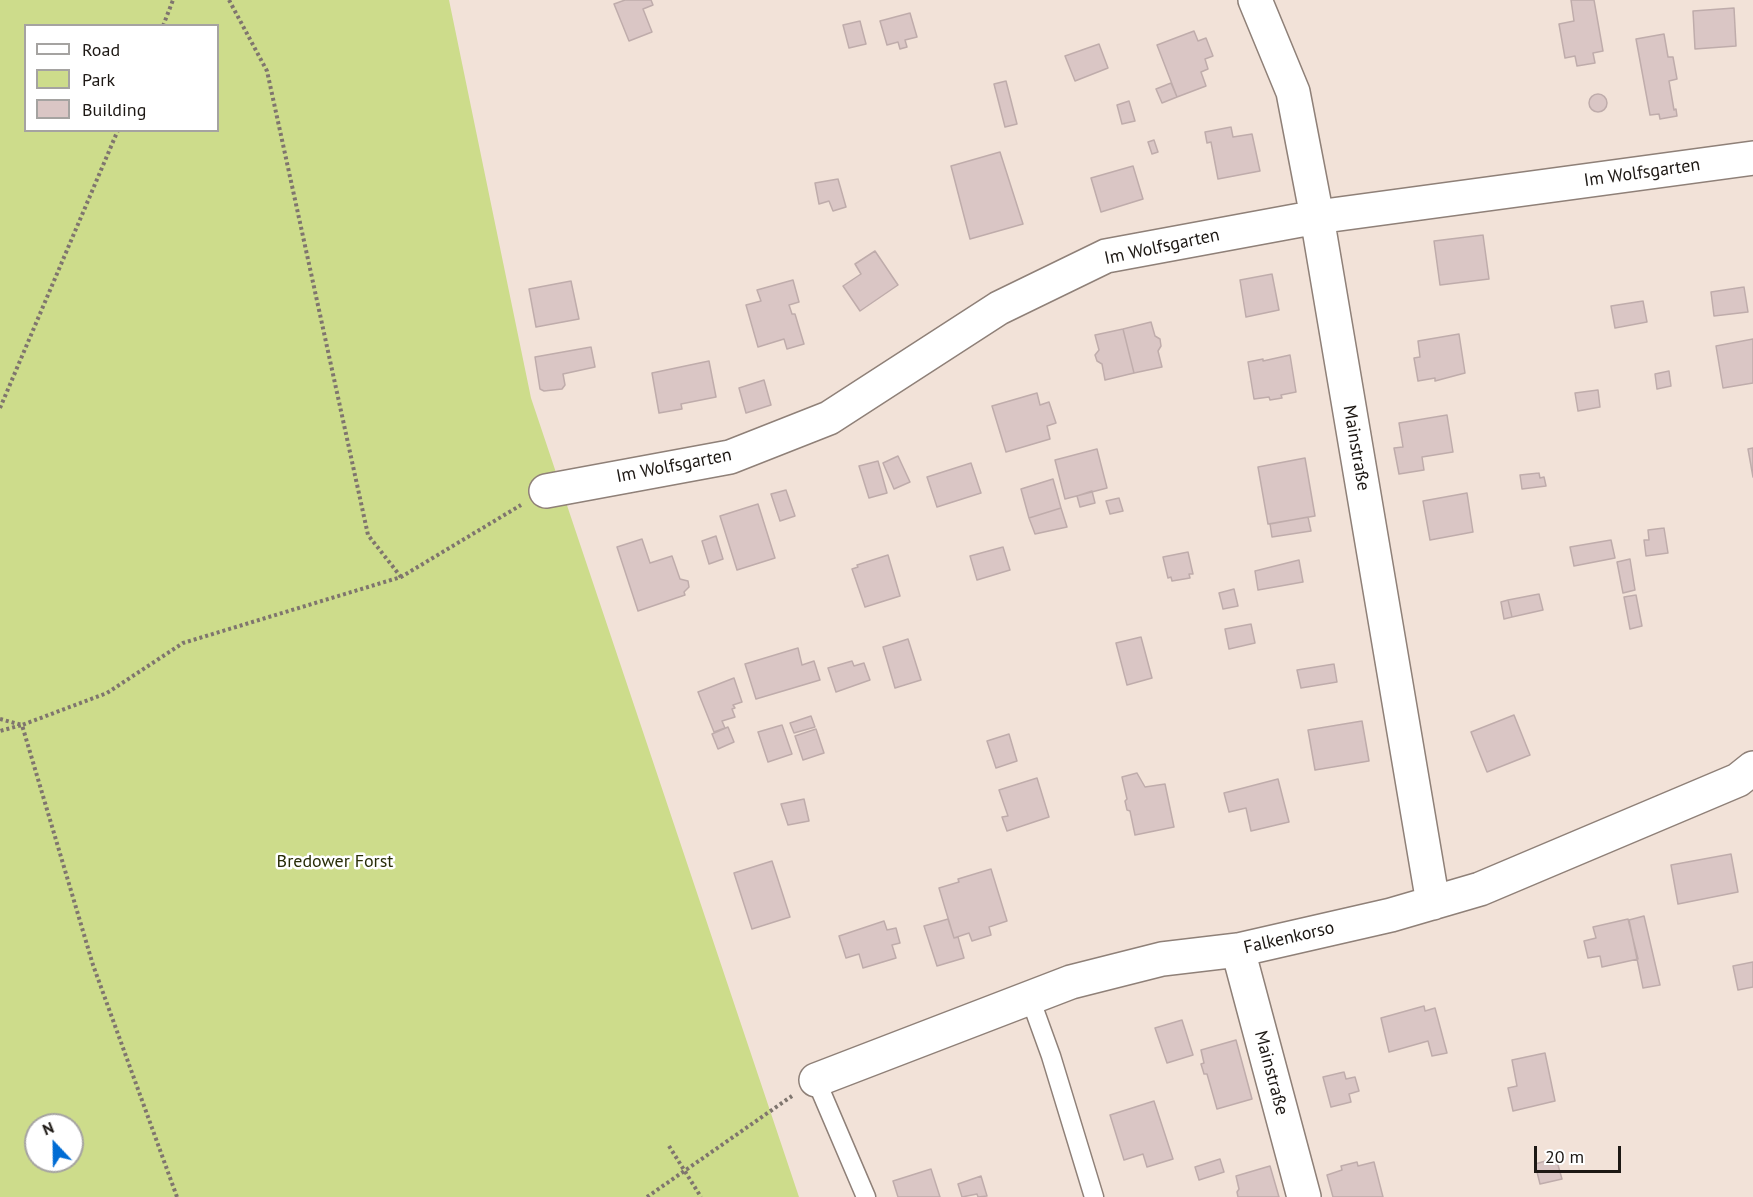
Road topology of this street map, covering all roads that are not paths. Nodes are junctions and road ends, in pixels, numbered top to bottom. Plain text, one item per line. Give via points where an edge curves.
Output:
1 (1255, 0) edge
2 (1753, 158) edge
3 (1317, 217) junction
4 (546, 490) road end
5 (1753, 768) edge
6 (1433, 903) junction
7 (1238, 950) junction
8 (1030, 998) junction
9 (816, 1080) joint
10 (866, 1197) edge
11 (1094, 1197) edge
12 (1304, 1197) edge

1 - 3 street, Mainstraße via 1293,93
2 - 3 street, Im Wolfsgarten
3 - 4 street, Im Wolfsgarten via 1106,256 999,308 829,418 730,457
3 - 6 street, Mainstraße
5 - 6 street, Falkenkorso via 1738,780 1480,889
6 - 7 street, Falkenkorso
7 - 8 street, Falkenkorso via 1162,959 1071,982
7 - 12 street, Mainstraße
8 - 9 street, Falkenkorso
8 - 11 lane
9 - 10 lane

